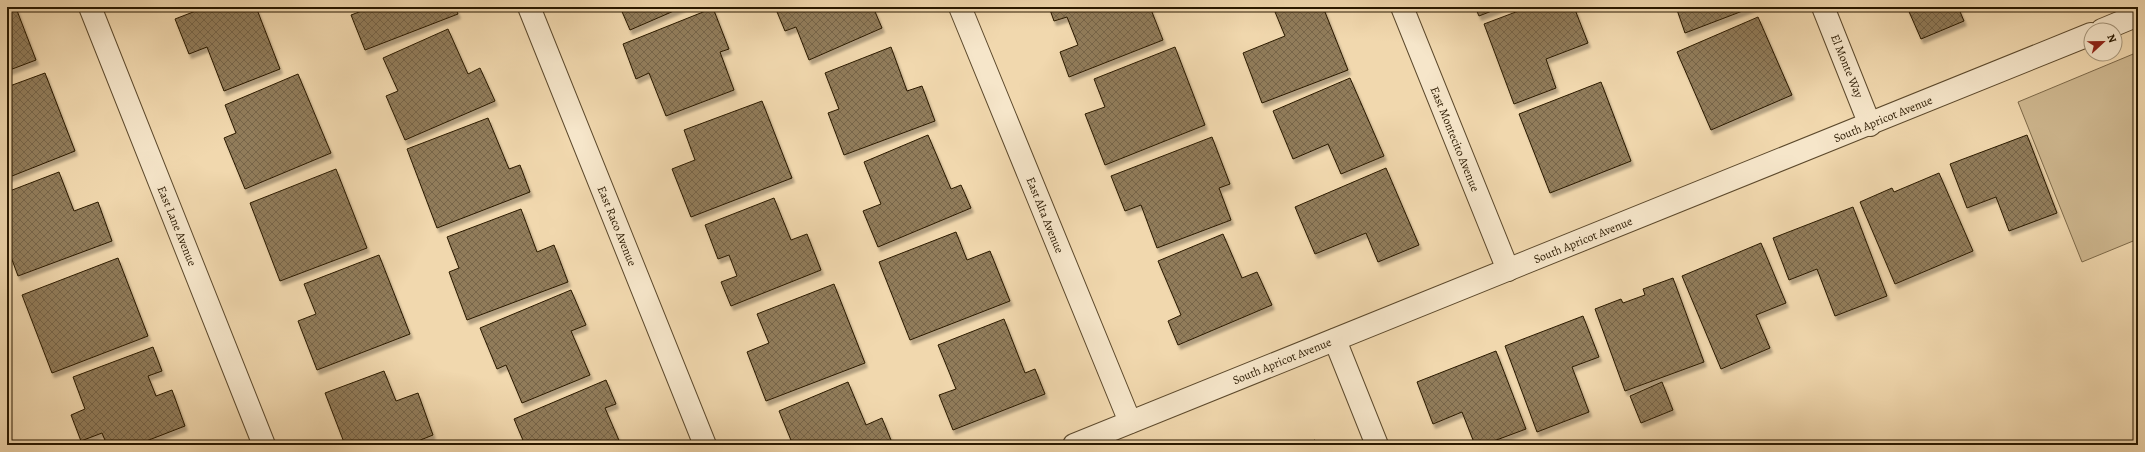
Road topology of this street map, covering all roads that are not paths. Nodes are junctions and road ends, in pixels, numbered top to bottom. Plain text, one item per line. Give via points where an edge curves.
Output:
1 (90, 7) edge
2 (529, 7) edge
3 (960, 7) edge
4 (1402, 7) edge
5 (1823, 7) edge
6 (2138, 15) edge
7 (2121, 22) edge
8 (2083, 37) edge
9 (1870, 124) junction
10 (1508, 270) junction
11 (1335, 340) junction
12 (1130, 422) junction
13 (264, 445) edge
14 (706, 445) edge
15 (1074, 445) edge
16 (1377, 445) edge

1 - 13 street, East Lane Avenue
2 - 14 street, East Raco Avenue
3 - 12 street, East Alta Avenue
4 - 10 street, East Montecito Avenue
5 - 9 street, El Monte Way
6 - 7 street
8 - 9 street, South Apricot Avenue
9 - 10 street, South Apricot Avenue
10 - 11 street, South Apricot Avenue
11 - 12 street, South Apricot Avenue
11 - 16 street
12 - 15 street, South Apricot Avenue

